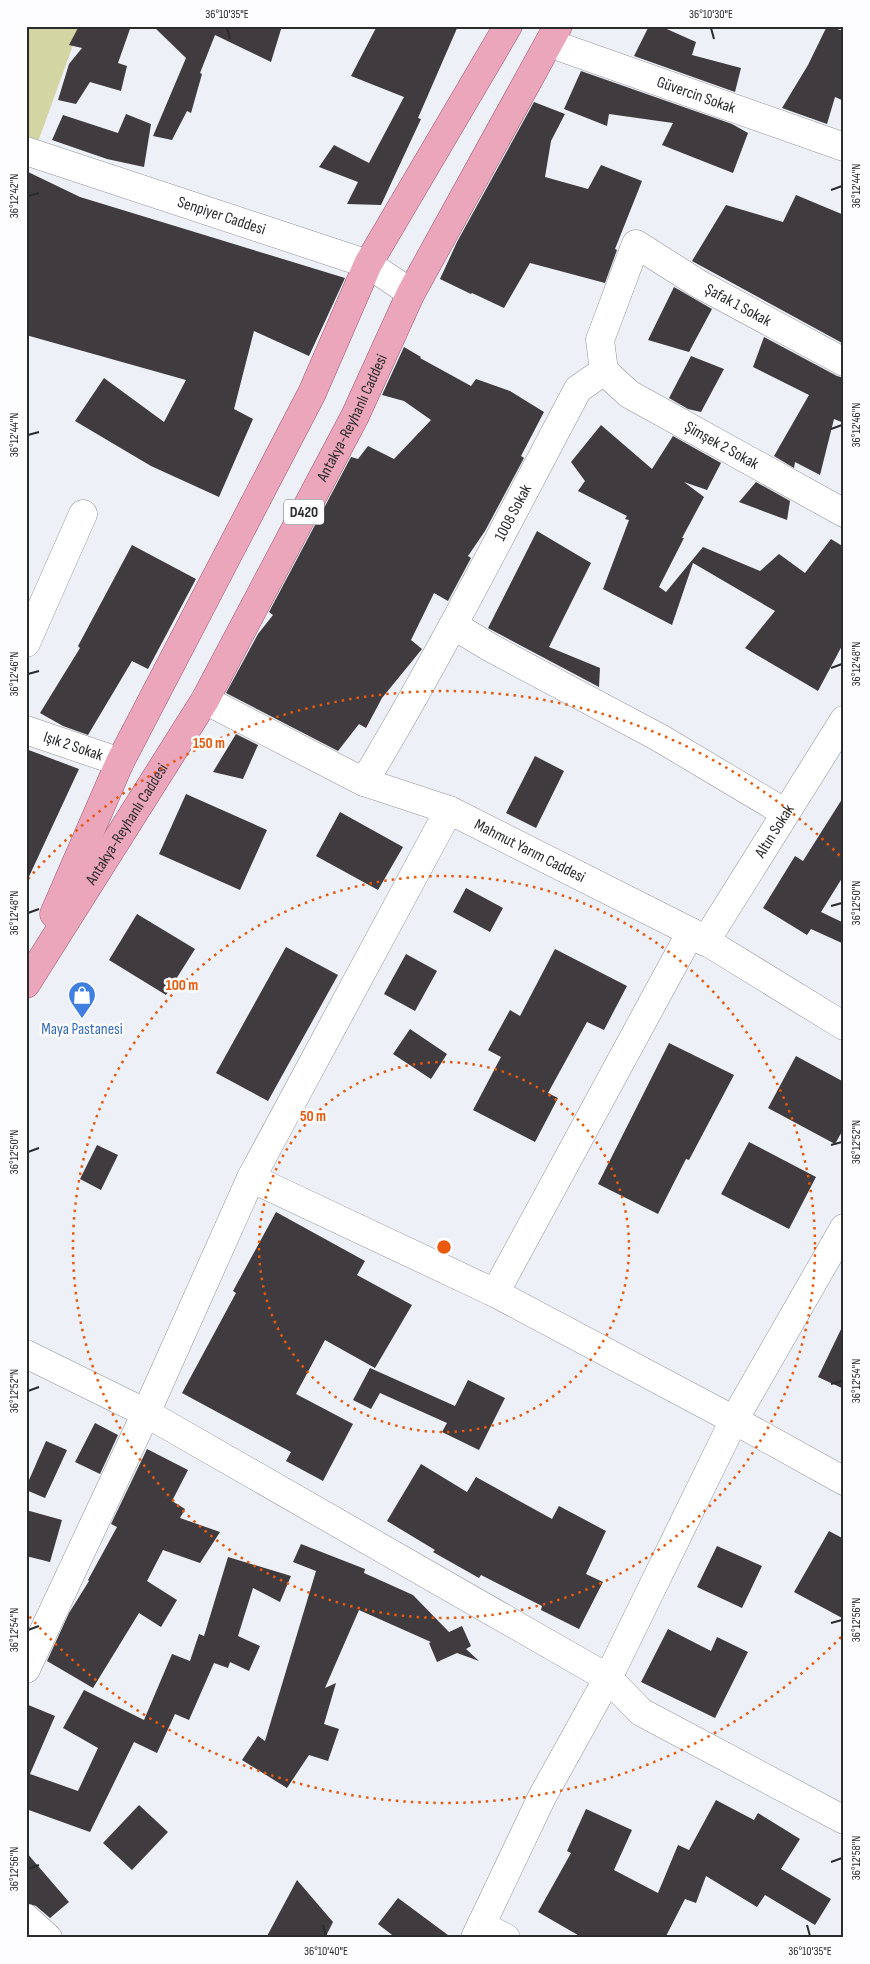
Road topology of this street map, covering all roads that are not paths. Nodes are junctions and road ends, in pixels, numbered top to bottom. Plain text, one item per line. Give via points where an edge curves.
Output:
1 (508, 26) edge
2 (554, 34) edge
3 (844, 147) edge
4 (26, 151) edge
5 (368, 264) junction
6 (411, 293) junction
7 (844, 362) edge
8 (604, 371) junction
9 (83, 514) dead end
10 (844, 514) edge
11 (453, 624) junction
12 (26, 643) edge
13 (205, 700) junction
14 (844, 720) edge
15 (26, 730) edge
16 (120, 762) junction
17 (364, 782) junction
18 (448, 810) junction
19 (784, 812) junction
20 (698, 937) junction
21 (26, 977) edge
22 (26, 984) edge
23 (844, 1026) edge
24 (251, 1178) junction
25 (844, 1228) edge
26 (495, 1293) junction
27 (26, 1354) edge
28 (146, 1413) junction
29 (734, 1420) junction
30 (844, 1481) edge
31 (26, 1669) edge
32 (608, 1678) junction
33 (844, 1820) edge
34 (26, 1918) edge
35 (478, 1931) edge
36 (48, 1938) edge
37 (506, 1938) edge

1 - 5 main road, Antakya-Reyhanlı Caddesi / D420
2 - 3 street, Güvercin Sokak
2 - 6 main road, Antakya-Reyhanlı Caddesi / D420
4 - 5 street, Senpiyer Caddesi
5 - 6 street, Senpiyer Caddesi
5 - 16 main road, Antakya-Reyhanlı Caddesi / D420 via 312,393
6 - 13 main road, Antakya-Reyhanlı Caddesi / D420 via 355,416
7 - 8 street, Şafak 1 Sokak via 699,284 636,244 600,340
8 - 10 street, Şimşek 2 Sokak via 629,394
8 - 11 street, 1008 Sokak via 578,389
9 - 12 street
11 - 17 street, 1008 Sokak via 403,718
11 - 19 street via 491,648 660,738
13 - 17 street, Mahmut Yarım Caddesi
13 - 22 main road, Antakya-Reyhanlı Caddesi / D420
14 - 19 street, Altın Sokak
15 - 16 street, Işık 2 Sokak
16 - 21 main road, Antakya-Reyhanlı Caddesi / D420
17 - 18 street, Mahmut Yarım Caddesi
18 - 20 street, Mahmut Yarım Caddesi
18 - 24 street
19 - 20 street, Altın Sokak
20 - 23 street, Mahmut Yarım Caddesi
20 - 26 street, Altın Sokak
24 - 26 street
24 - 28 street
25 - 29 street
26 - 29 street
27 - 28 street
28 - 31 street
28 - 32 street
29 - 30 street
29 - 32 street
32 - 33 street via 641,1712
32 - 35 street via 542,1797
34 - 36 street
35 - 37 street

